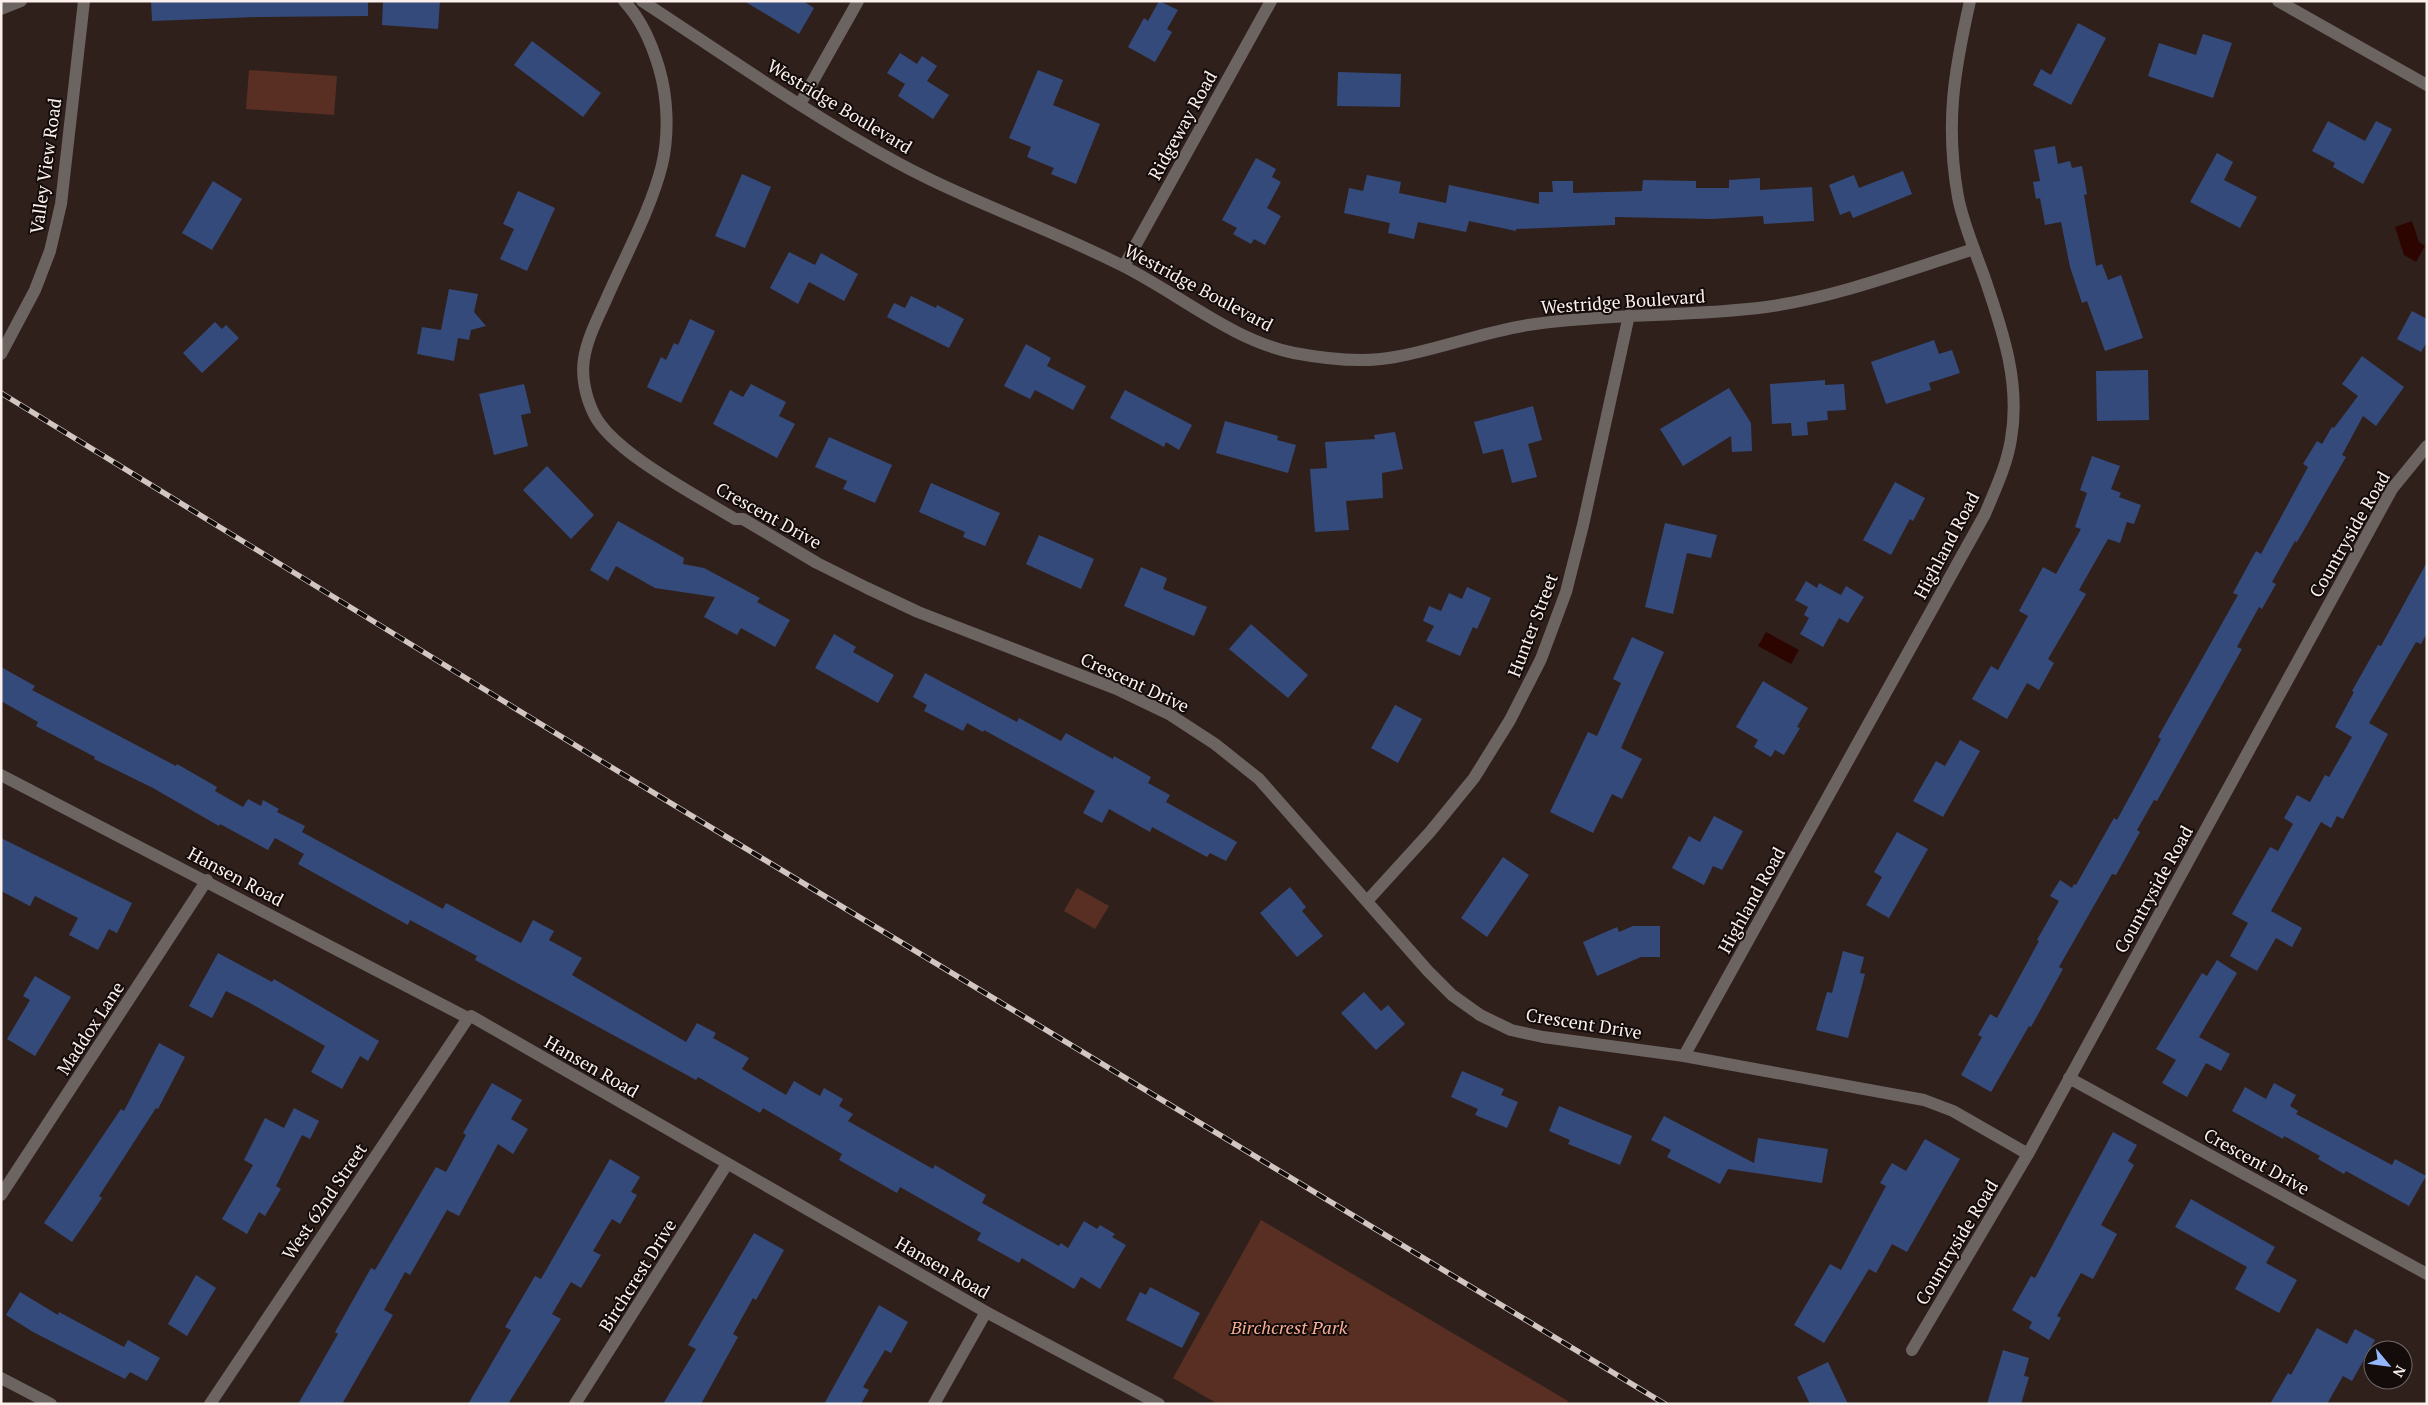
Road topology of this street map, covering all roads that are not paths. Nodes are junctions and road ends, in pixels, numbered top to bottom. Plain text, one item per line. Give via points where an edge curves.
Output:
1 (21, 1) edge
2 (84, 1) edge
3 (624, 1) edge
4 (642, 1) edge
5 (858, 1) edge
6 (1271, 1) edge
7 (1970, 1) edge
8 (2278, 1) edge
9 (1, 9) edge
10 (2427, 84) edge
11 (800, 104) junction
12 (1974, 249) junction
13 (1124, 266) junction
14 (1629, 315) junction
15 (1, 354) edge
16 (2427, 446) edge
17 (1, 774) edge
18 (207, 880) junction
19 (1368, 900) junction
20 (468, 1018) junction
21 (1684, 1056) junction
22 (2070, 1078) junction
23 (2028, 1154) junction
24 (727, 1164) junction
25 (1, 1195) edge
26 (2427, 1274) edge
27 (986, 1312) junction
28 (1912, 1350) dead end
29 (1, 1378) edge
30 (51, 1404) edge
31 (210, 1404) edge
32 (575, 1404) edge
33 (934, 1404) edge
34 (1159, 1404) edge

1 - 9 street
2 - 15 street, Valley View Road via 61,204 50,251 35,290
3 - 19 street, Crescent Drive via 651,43 663,82 666,124 662,165 592,331 584,359 585,388 594,415 611,437 634,456 735,519 743,519 868,588 918,612 1119,690 1169,714 1215,744 1259,779
4 - 11 street, Westridge Boulevard
5 - 11 street
6 - 13 street, Ridgeway Road
7 - 12 street, Highland Road via 1952,95 1951,147 1959,199
8 - 10 street
11 - 13 street, Westridge Boulevard via 897,162 973,201
12 - 14 street, Westridge Boulevard via 1821,297 1712,312
12 - 21 street, Highland Road via 2010,360 2013,420 2000,477 1985,514
13 - 14 street, Westridge Boulevard via 1246,336 1292,353 1343,359 1392,358 1532,324
14 - 19 street, Hunter Street via 1583,525 1566,592 1542,658 1510,720 1474,778
16 - 22 street, Countryside Road via 2392,489
17 - 18 street, Hansen Road
18 - 20 street, Hansen Road
18 - 25 street, Maddox Lane
19 - 21 street, Crescent Drive via 1452,995 1510,1030
20 - 24 street, Hansen Road via 471,1016
20 - 31 street, West 62nd Street
21 - 23 street, Crescent Drive via 1924,1100 1953,1111
22 - 23 street, Countryside Road
22 - 26 street, Crescent Drive
23 - 28 street, Countryside Road
24 - 27 street, Hansen Road
24 - 32 street, Birchcrest Drive
27 - 33 street
27 - 34 street, Hansen Road
29 - 30 street

